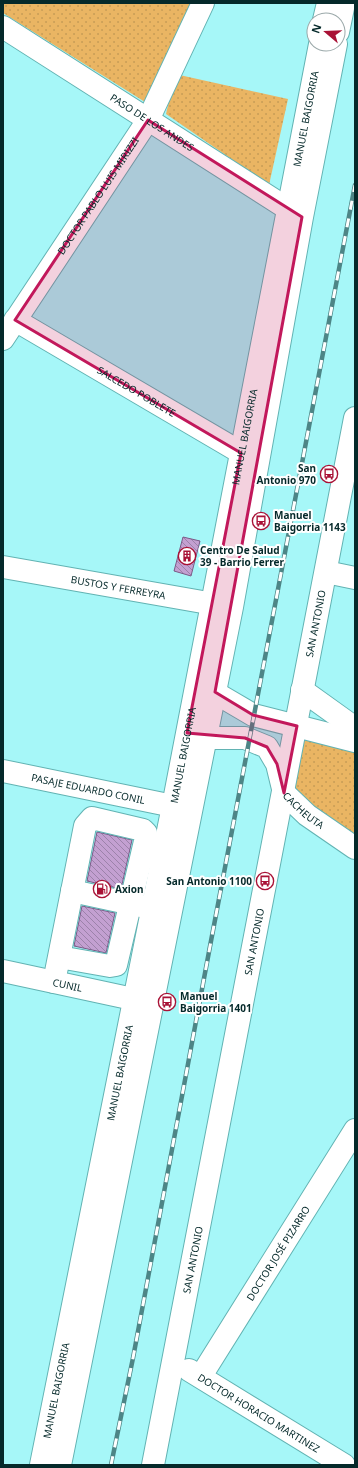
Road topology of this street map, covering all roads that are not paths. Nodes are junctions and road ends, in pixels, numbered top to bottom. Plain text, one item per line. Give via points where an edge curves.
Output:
1 (203, 3) edge
2 (3, 27) edge
3 (319, 52) edge
4 (334, 52) edge
5 (148, 120) junction
6 (295, 213) junction
7 (15, 320) junction
8 (3, 339) edge
9 (355, 418) edge
10 (250, 458) junction
11 (3, 568) edge
12 (326, 572) junction
13 (355, 578) edge
14 (211, 605) junction
15 (232, 607) junction
16 (205, 689) junction
17 (302, 690) junction
18 (297, 726) junction
19 (355, 728) edge
20 (196, 736) junction
21 (355, 741) edge
22 (3, 771) edge
23 (284, 793) junction
24 (173, 806) junction
25 (355, 848) edge
26 (158, 877) junction
27 (72, 891) junction
28 (151, 909) junction
29 (143, 944) junction
30 (59, 957) junction
31 (3, 970) edge
32 (54, 982) junction
33 (133, 999) junction
34 (355, 1130) edge
35 (173, 1362) junction
36 (201, 1376) junction
37 (41, 1465) edge
38 (60, 1465) edge
39 (153, 1465) edge
40 (344, 1465) edge

1 - 5 street, DOCTOR PABLO LUIS MIRIZZI
2 - 5 street, PASO DE LOS ANDES
3 - 6 street, MANUEL BAIGORRIA
4 - 6 street, MANUEL BAIGORRIA
5 - 6 street, PASO DE LOS ANDES
5 - 7 street, DOCTOR PABLO LUIS MIRIZZI
6 - 10 street, MANUEL BAIGORRIA
7 - 8 street, DOCTOR PABLO LUIS MIRIZZI
7 - 10 street, SALCEDO POBLETE
9 - 12 street, SAN ANTONIO
10 - 14 street, MANUEL BAIGORRIA
10 - 15 street, MANUEL BAIGORRIA
11 - 14 street, BUSTOS Y FERREYRA
12 - 13 street
12 - 17 street, SAN ANTONIO
14 - 15 street, BUSTOS Y FERREYRA
14 - 16 street, MANUEL BAIGORRIA
15 - 16 street, MANUEL BAIGORRIA
16 - 18 street via 254,715
16 - 20 street, MANUEL BAIGORRIA
17 - 18 street, SAN ANTONIO
17 - 19 street
18 - 21 street
18 - 23 street, SAN ANTONIO
20 - 23 street, CACHEUTA via 246,738 267,747 277,764
20 - 24 street, MANUEL BAIGORRIA
20 - 26 street, MANUEL BAIGORRIA
22 - 24 street, PASAJE EDUARDO CONIL
23 - 25 street, CACHEUTA via 307,815
23 - 35 street, SAN ANTONIO
24 - 26 street, MANUEL BAIGORRIA
26 - 27 street via 143,830 92,818 85,826
26 - 28 street, MANUEL BAIGORRIA
26 - 28 street
27 - 28 street
27 - 30 street
28 - 29 street, MANUEL BAIGORRIA
28 - 29 street
29 - 30 street via 116,965 110,966
29 - 33 street, MANUEL BAIGORRIA
29 - 38 street, MANUEL BAIGORRIA
30 - 32 street
31 - 32 street, CUNIL
32 - 33 street, CUNIL
33 - 37 street, MANUEL BAIGORRIA
34 - 36 street, DOCTOR JOSÉ PIZARRO
35 - 36 street, DOCTOR HORACIO MARTINEZ
35 - 39 street, SAN ANTONIO
36 - 40 street, DOCTOR HORACIO MARTINEZ

